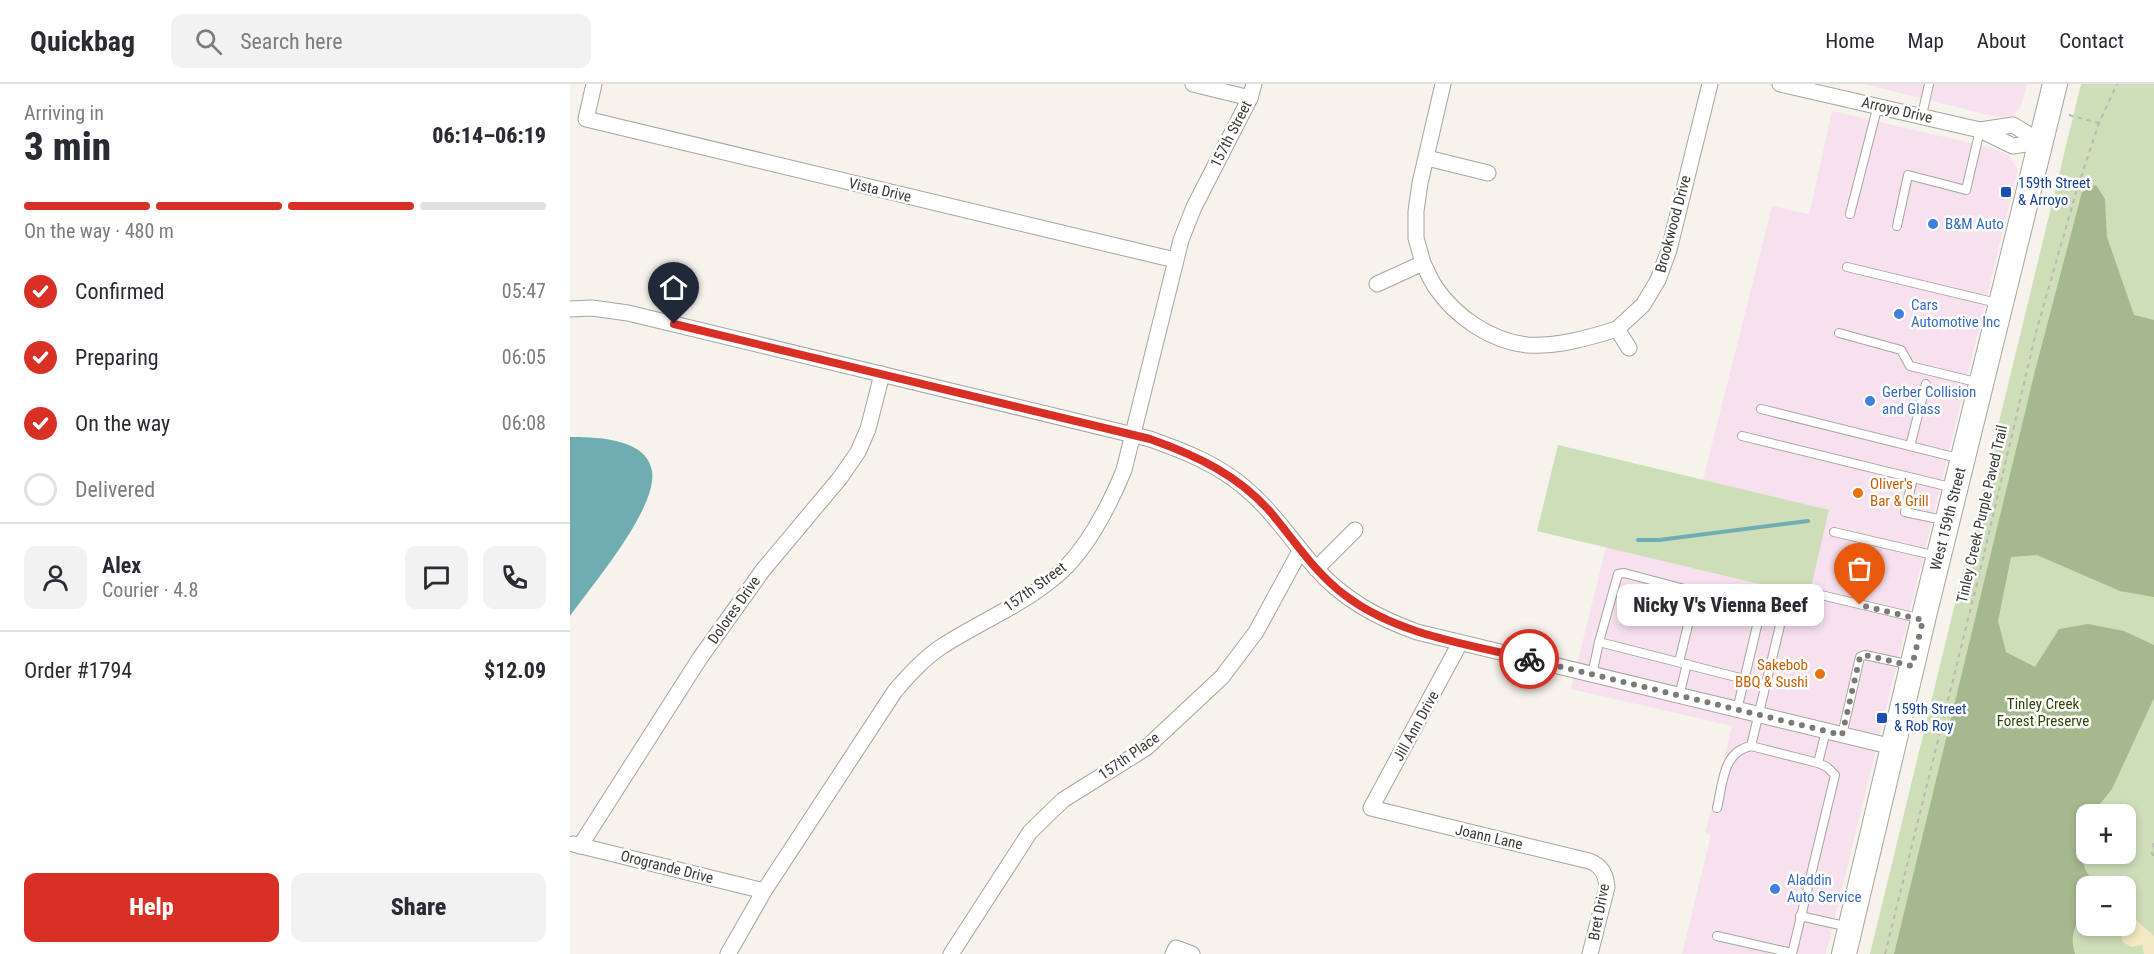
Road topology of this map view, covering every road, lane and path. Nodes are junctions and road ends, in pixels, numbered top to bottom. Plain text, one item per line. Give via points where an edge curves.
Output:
1 (594, 84) edge
2 (1193, 84) edge
3 (1443, 84) edge
4 (1710, 84) edge
5 (1780, 84) edge
6 (1929, 84) edge
7 (2055, 84) edge
8 (2117, 84) edge
9 (1252, 91) edge
10 (1878, 105) junction
11 (1922, 115) junction
12 (2069, 115) dead end
13 (2099, 123) junction
14 (1980, 130) junction
15 (2041, 142) junction
16 (1427, 158) junction
17 (1488, 173) dead end
18 (1850, 214) dead end
19 (1897, 226) dead end
20 (1175, 260) junction
21 (1424, 263) junction
22 (1847, 267) dead end
23 (1377, 284) dead end
24 (2001, 304) junction
25 (570, 309) edge
26 (1617, 329) junction
27 (1839, 333) dead end
28 (1629, 348) dead end
29 (882, 374) junction
30 (1926, 384) dead end
31 (1981, 384) junction
32 (1761, 409) dead end
33 (1133, 435) junction
34 (1742, 436) dead end
35 (1910, 446) junction
36 (1963, 459) junction
37 (1913, 478) junction
38 (1955, 488) junction
39 (1947, 521) junction
40 (1355, 530) dead end
41 (1833, 532) dead end
42 (1300, 550) junction
43 (1939, 556) junction
44 (1316, 569) junction
45 (1821, 595) dead end
46 (1923, 620) junction
47 (1599, 642) junction
48 (1460, 643) junction
49 (1683, 663) junction
50 (1912, 666) junction
51 (1592, 675) junction
52 (1744, 679) junction
53 (1766, 684) junction
54 (1679, 696) junction
55 (1737, 710) junction
56 (1759, 715) junction
57 (1826, 731) junction
58 (1842, 735) junction
59 (1751, 746) junction
60 (1893, 747) junction
61 (1818, 763) junction
62 (1371, 808) joint
63 (1717, 808) dead end
64 (2154, 843) edge
65 (575, 845) edge
66 (2154, 858) edge
67 (1603, 871) joint
68 (764, 891) junction
69 (1800, 916) junction
70 (1850, 927) junction
71 (1717, 936) dead end
72 (1174, 951) edge
73 (728, 954) edge
74 (951, 954) edge
75 (1191, 954) edge
76 (1590, 954) edge
77 (1792, 954) edge
78 (1844, 954) edge
79 (1885, 954) edge

1 - 20 street, Vista Drive via 586,118
2 - 9 street
3 - 16 street
4 - 26 street, Brookwood Drive via 1658,280 1642,305
5 - 10 street, Arroyo Drive
6 - 11 lane
7 - 15 main road, West 159th Street
8 - 13 path, Tinley Creek Purple Paved Trail
9 - 20 street, 157th Street via 1194,207
10 - 11 street, Arroyo Drive
10 - 18 lane
11 - 14 street, Arroyo Drive
12 - 13 path
13 - 79 path, Tinley Creek Purple Paved Trail via 2036,333
14 - 15 street, Arroyo Drive via 2013,125
14 - 19 lane via 1966,190 1908,175
15 - 24 main road, West 159th Street
16 - 17 street
16 - 21 street via 1416,211 1416,238
20 - 33 street, 157th Street
21 - 23 street
21 - 26 street via 1434,286 1448,303 1477,327 1496,336 1527,345 1551,344 1583,340
22 - 24 lane
24 - 31 main road, West 159th Street
25 - 29 street via 621,312
26 - 28 street
27 - 31 lane via 1901,350 1910,366
29 - 33 street
29 - 65 street, Dolores Drive via 858,452 763,570
30 - 35 lane
31 - 36 main road, West 159th Street
32 - 35 lane
33 - 42 street via 1187,453 1225,472 1258,499
33 - 68 street, 157th Street via 1112,499 1067,566 914,669 895,691
34 - 37 lane
35 - 36 lane
36 - 38 main road, West 159th Street
37 - 38 lane
37 - 39 lane via 1905,512
38 - 39 main road, West 159th Street
39 - 43 main road, West 159th Street
40 - 44 street
41 - 43 lane
42 - 44 street
42 - 74 street, 157th Place via 1256,632 1222,677 1146,748 1063,800 1030,832
43 - 46 main road, West 159th Street
44 - 48 street via 1371,613
45 - 46 lane
46 - 50 main road, West 159th Street
47 - 49 lane
47 - 49 lane via 1618,574 1624,573 1696,592
47 - 51 lane
48 - 51 street
48 - 62 street, Jill Ann Drive
49 - 52 lane
49 - 54 lane
50 - 58 lane via 1860,657
50 - 60 main road, West 159th Street
51 - 54 street
52 - 53 lane
52 - 53 lane via 1761,609 1783,613
52 - 55 lane
53 - 56 lane
54 - 55 street
55 - 56 street
56 - 57 street
56 - 59 lane
57 - 58 street
57 - 61 lane
58 - 60 street
59 - 61 lane
59 - 63 lane via 1740,748 1729,758
60 - 70 main road, West 159th Street
61 - 69 lane via 1835,775
62 - 67 street, Joann Lane via 1589,861
64 - 66 path
65 - 68 street, Orogrande Drive
67 - 76 street, Bret Drive via 1607,887
68 - 73 street, 157th Street
69 - 70 lane
69 - 77 lane
70 - 78 main road, West 159th Street
71 - 77 lane
72 - 75 street

